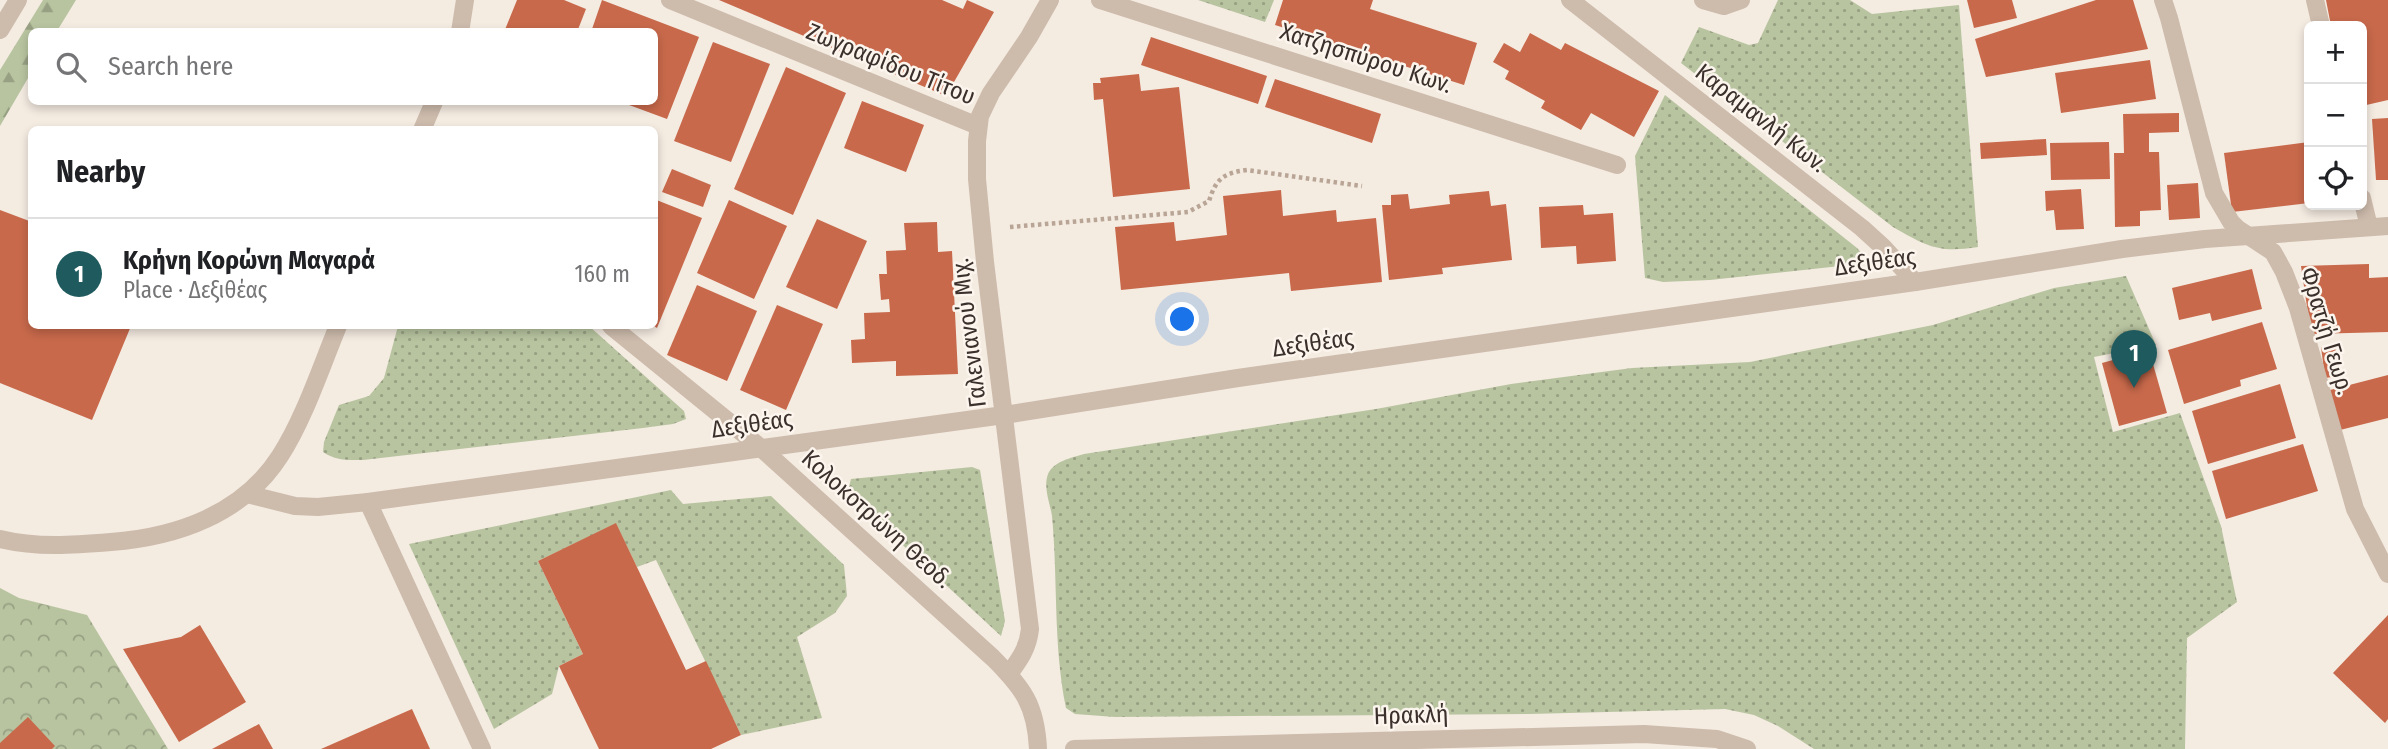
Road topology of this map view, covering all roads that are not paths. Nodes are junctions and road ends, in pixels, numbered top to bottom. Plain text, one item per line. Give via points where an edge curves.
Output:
1 (18, 0) edge
2 (465, 0) edge
3 (670, 0) edge
4 (1050, 0) edge
5 (1100, 0) edge
6 (1570, 0) edge
7 (1703, 0) edge
8 (2163, 0) edge
9 (2315, 0) edge
10 (1738, 2) edge
11 (2320, 21) edge
12 (461, 28) edge
13 (0, 30) edge
14 (434, 105) edge
15 (424, 126) edge
16 (978, 127) junction
17 (1617, 165) dead end
18 (2365, 210) edge
19 (2388, 226) edge
20 (2369, 227) junction
21 (2248, 236) junction
22 (1915, 282) junction
23 (337, 329) edge
24 (615, 329) edge
25 (1004, 415) junction
26 (761, 448) junction
27 (247, 494) junction
28 (368, 502) junction
29 (0, 539) edge
30 (2388, 574) edge
31 (1009, 674) junction
32 (1645, 742) edge
33 (1524, 743) edge
34 (1289, 746) edge
35 (482, 749) edge
36 (1038, 749) edge
37 (1074, 749) edge
38 (1747, 749) edge

1 - 13 street
2 - 12 street
3 - 16 street, Ζωγραφίδου Τίτου
4 - 16 street, Γαλενιανού Μιχ. via 991,93
5 - 17 street, Χατζησπύρου Κων.
6 - 22 street, Καραμανλή Κων. via 1862,228
7 - 10 street via 1724,6
8 - 21 street, Φρατζή Γεωρ. via 2211,185 2228,217
9 - 11 street
14 - 15 street
16 - 25 street, Γαλενιανού Μιχ. via 977,179
18 - 20 street
19 - 20 street, Δεξιθέας
20 - 21 street, Δεξιθέας
21 - 22 street, Δεξιθέας via 2122,249
21 - 30 street, Φρατζή Γεωρ. via 2273,252 2284,272 2355,509
22 - 25 street, Δεξιθέας
23 - 27 street via 281,455
24 - 26 street, Κολοκοτρώνη Θεοδ.
25 - 26 street, Δεξιθέας
25 - 31 street, Γαλενιανού Μιχ. via 1030,629 1024,654
26 - 28 street, Δεξιθέας
26 - 31 street, Κολοκοτρώνη Θεοδ.
27 - 28 street, Δεξιθέας via 295,506
27 - 29 street via 205,520 155,536 62,544
28 - 35 street
31 - 36 street, Κολοκοτρώνη Θεοδ. via 1033,710
32 - 33 street, Ηρακλή
32 - 38 street, Ηρακλή via 1717,740
33 - 34 street, Ηρακλή
34 - 37 street, Ηρακλή

